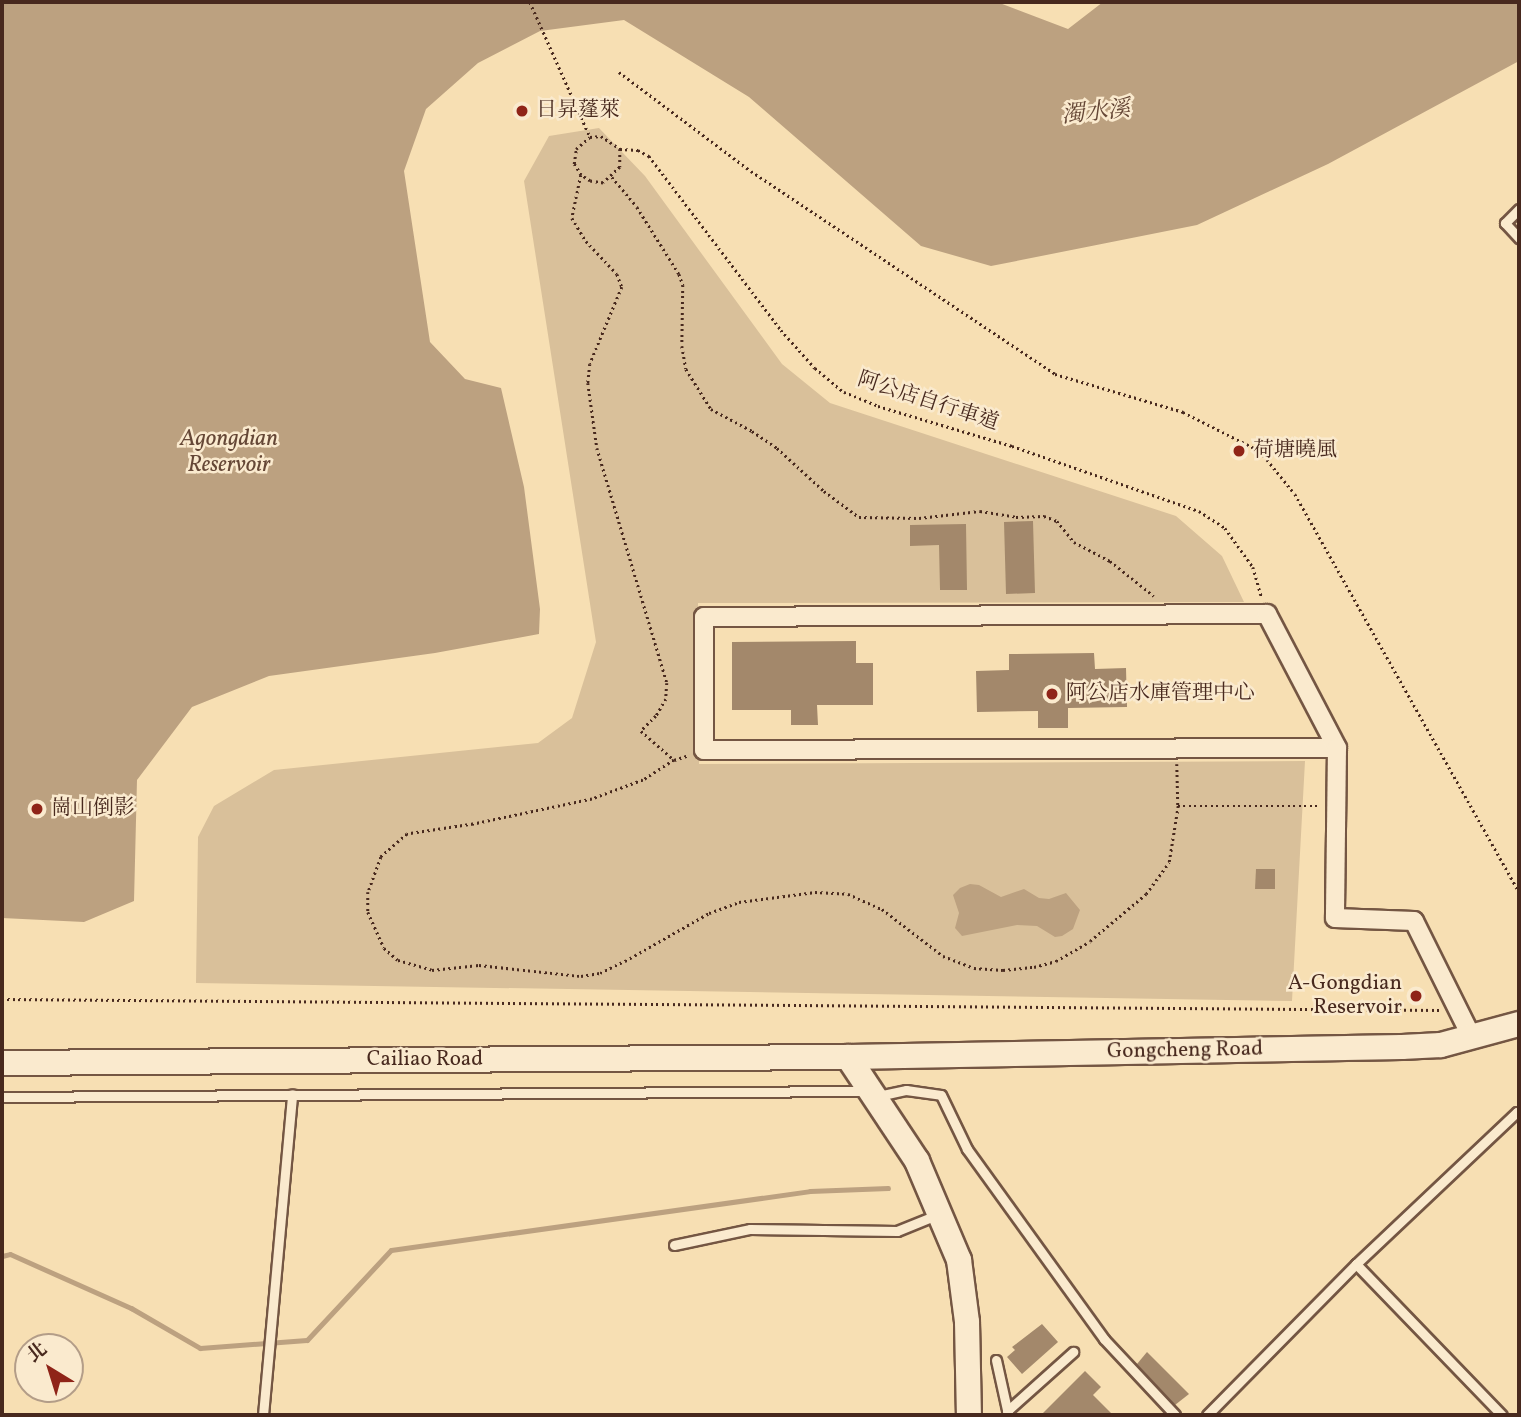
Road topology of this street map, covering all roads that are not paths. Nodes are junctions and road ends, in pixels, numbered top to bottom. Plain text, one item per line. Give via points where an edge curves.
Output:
1 (1519, 209) edge
2 (1519, 238) edge
3 (1337, 748) junction
4 (1519, 1024) edge
5 (1472, 1038) junction
6 (848, 1057) junction
7 (2, 1063) edge
8 (292, 1094) junction
9 (2, 1097) edge
10 (877, 1099) junction
11 (1519, 1114) edge
12 (941, 1214) junction
13 (674, 1245) dead end
14 (1356, 1264) junction
15 (1073, 1352) dead end
16 (996, 1360) dead end
17 (1008, 1413) edge
18 (263, 1415) edge
19 (969, 1415) edge
20 (1175, 1415) edge
21 (1207, 1415) edge
22 (1502, 1415) edge

1 - 2 lane via 1505,223
3 - 3 street via 704,750 704,617 1267,614
3 - 5 street via 1335,918 1414,921
4 - 5 street, Gongcheng Road
5 - 6 street, Gongcheng Road via 1402,1048
6 - 7 street, Cailiao Road
6 - 10 street
8 - 9 lane
8 - 10 lane
8 - 18 lane
10 - 12 street via 916,1161
10 - 20 lane via 906,1090 941,1095 967,1149 1104,1339
11 - 14 lane
12 - 13 lane via 897,1231 750,1229
12 - 19 street via 959,1260 967,1322
14 - 21 lane
14 - 22 lane
15 - 17 lane
16 - 17 lane

